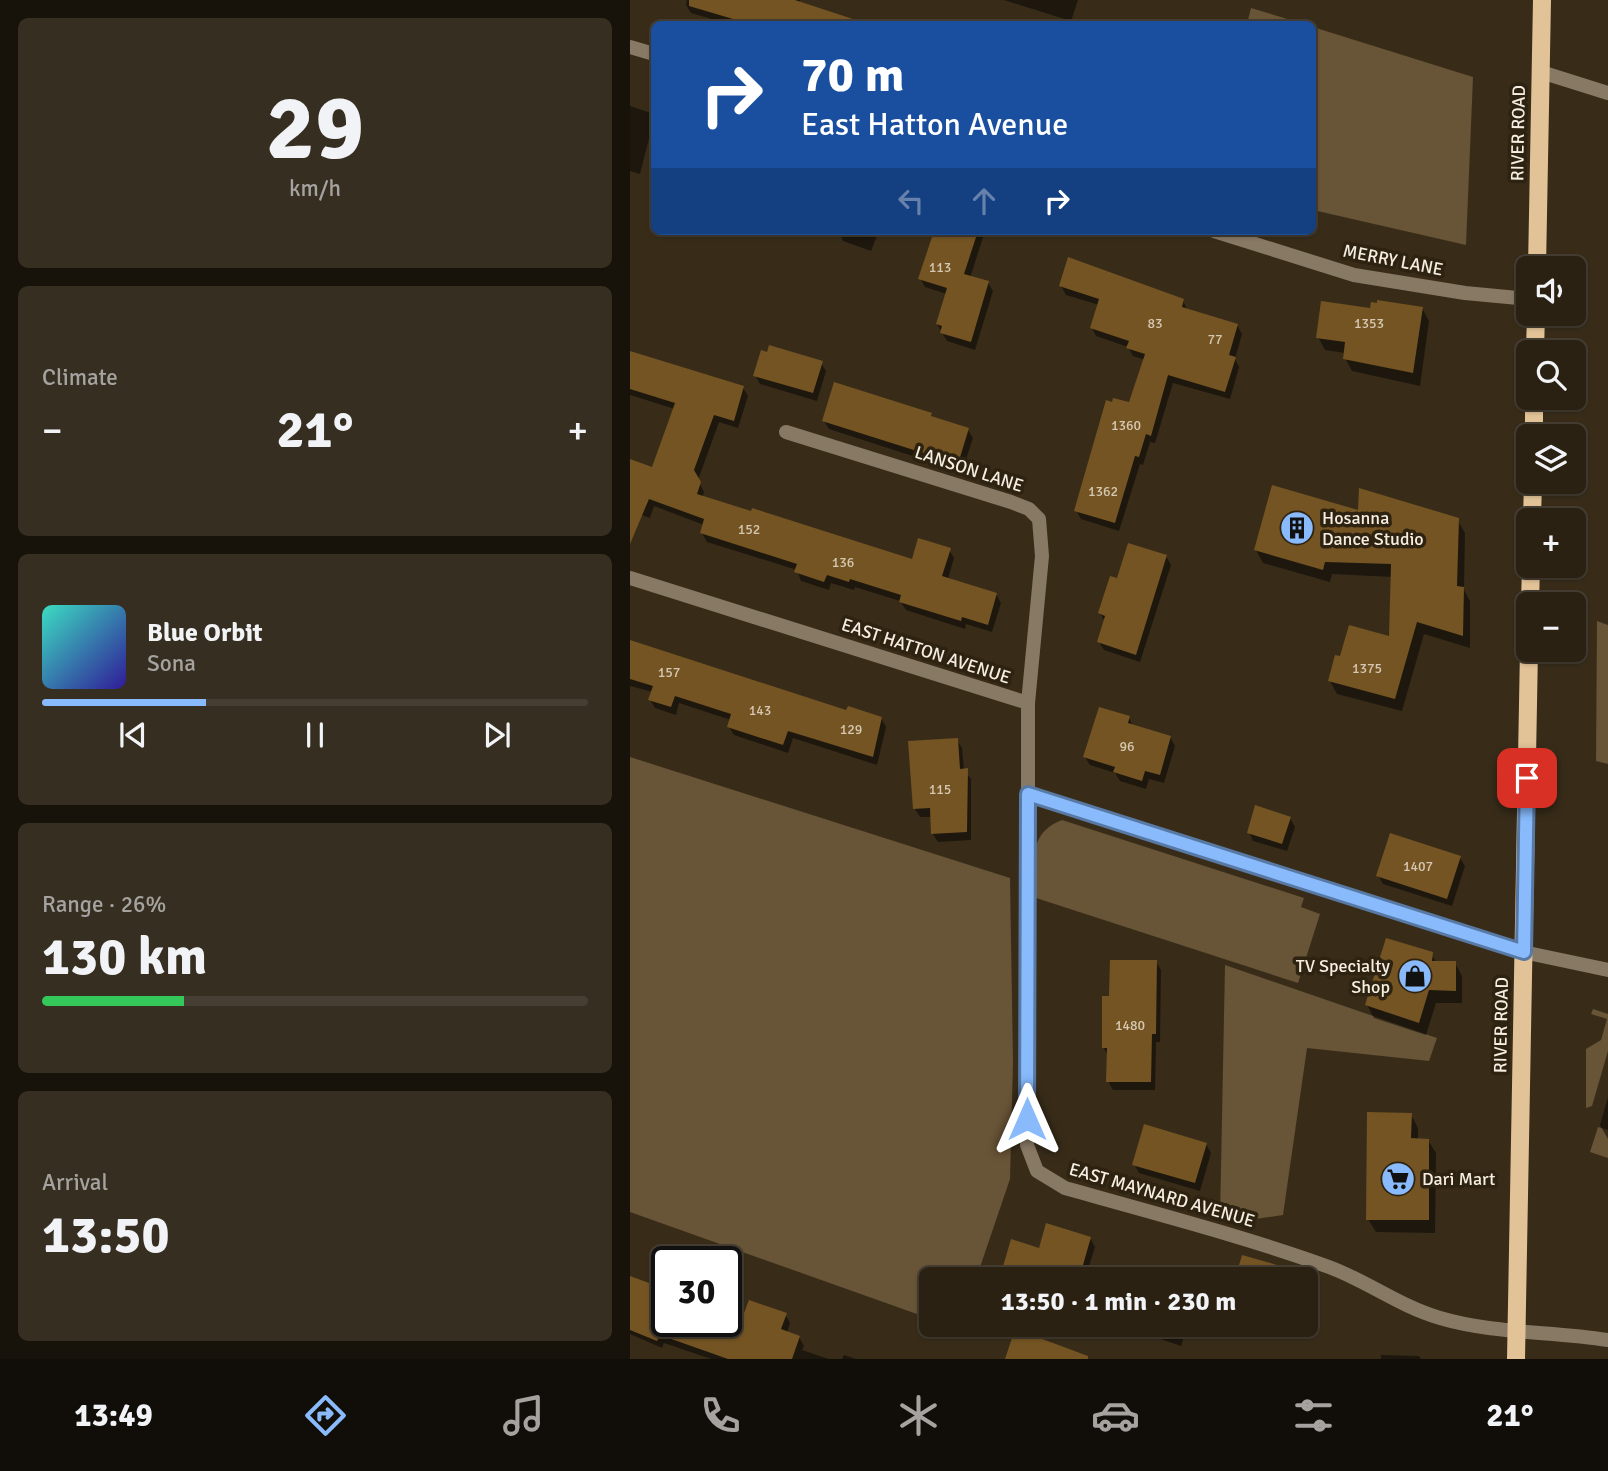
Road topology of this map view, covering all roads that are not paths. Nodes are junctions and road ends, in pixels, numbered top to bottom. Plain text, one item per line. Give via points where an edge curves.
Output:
1 (1542, 0) edge
2 (630, 47) edge
3 (651, 53) edge
4 (1541, 72) junction
5 (1608, 93) edge
6 (1227, 235) edge
7 (1537, 256) edge
8 (1516, 298) edge
9 (786, 432) dead end
10 (630, 578) edge
11 (1529, 662) edge
12 (1028, 703) junction
13 (1028, 794) junction
14 (1524, 952) junction
15 (1608, 970) edge
16 (1516, 1331) junction
17 (1608, 1340) edge
18 (1516, 1359) edge

1 - 4 main road, RIVER ROAD
2 - 3 street
4 - 5 street
4 - 7 main road, RIVER ROAD
6 - 8 street, MERRY LANE via 1354,275
9 - 12 street, LANSON LANE via 1012,502 1040,519 1042,556
10 - 12 street, EAST HATTON AVENUE
11 - 14 main road, RIVER ROAD
12 - 13 street, EAST HATTON AVENUE
13 - 14 street
13 - 16 street, EAST MAYNARD AVENUE via 1027,1145 1037,1171 1065,1188 1306,1259 1439,1318
14 - 15 street
14 - 16 main road, RIVER ROAD
16 - 17 street, EAST MAYNARD AVENUE
16 - 18 main road, RIVER ROAD

